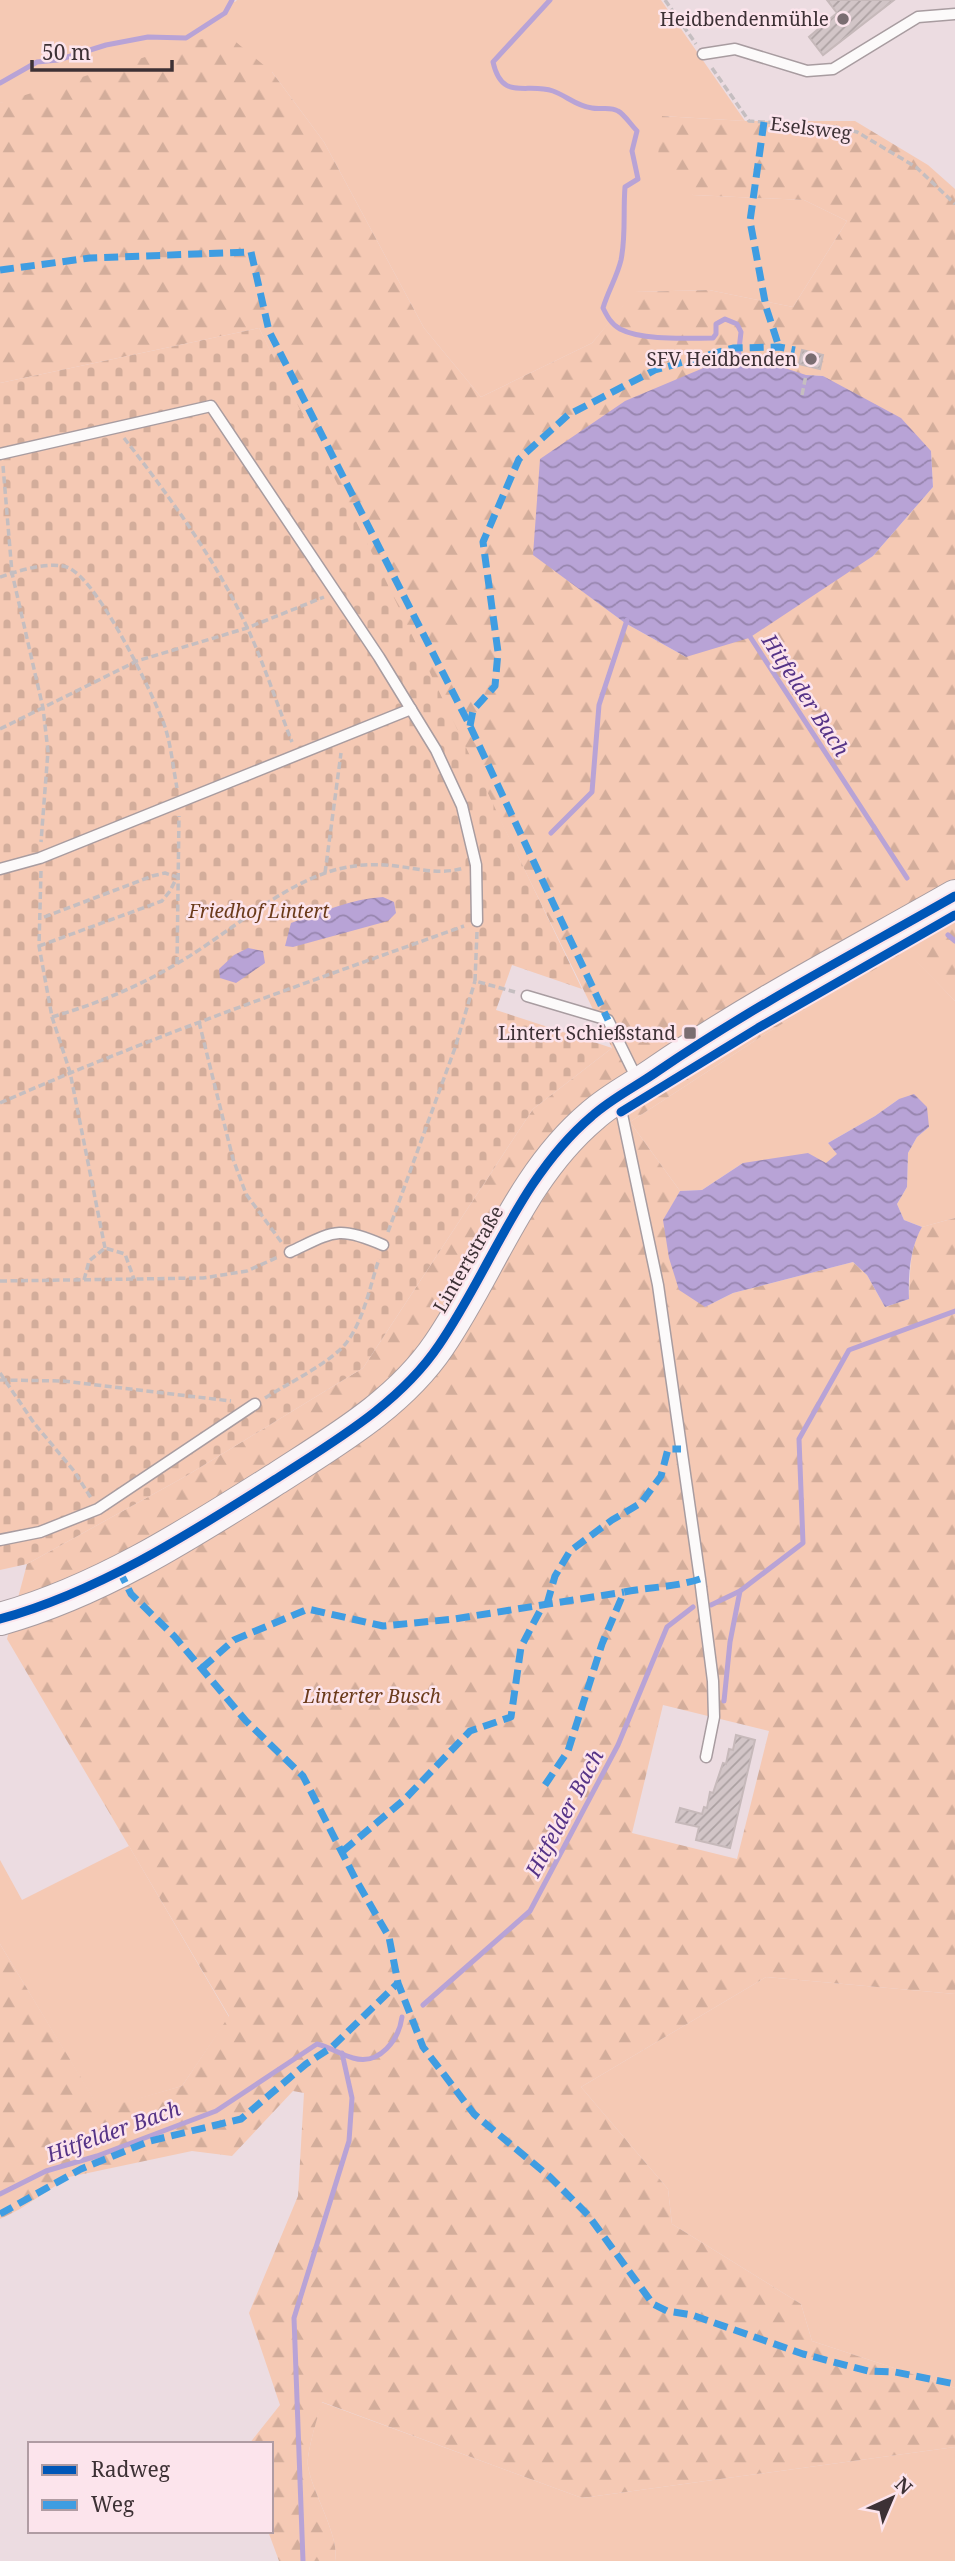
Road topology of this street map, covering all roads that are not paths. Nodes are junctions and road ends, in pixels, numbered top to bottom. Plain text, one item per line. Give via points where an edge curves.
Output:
1 (955, 15) edge
2 (703, 54) road end
3 (0, 454) edge
4 (411, 709) junction
5 (0, 869) edge
6 (955, 896) edge
7 (477, 921) road end
8 (527, 996) road end
9 (629, 1091) junction
10 (383, 1245) road end
11 (290, 1252) road end
12 (254, 1404) road end
13 (0, 1540) edge
14 (0, 1619) edge
15 (706, 1757) dead end

1 - 2 lane via 918,17 833,69 807,71 735,49
3 - 4 lane via 211,406
4 - 5 lane via 40,858
4 - 7 lane via 462,806 476,864
6 - 9 main road, Lintertstraße via 749,1013
8 - 9 lane via 608,1020
9 - 14 main road, Lintertstraße via 592,1116 551,1157 439,1345 412,1379 373,1414 188,1535 71,1592
9 - 15 lane via 713,1681
10 - 11 lane via 356,1233 332,1233
12 - 13 lane via 98,1509 40,1532

